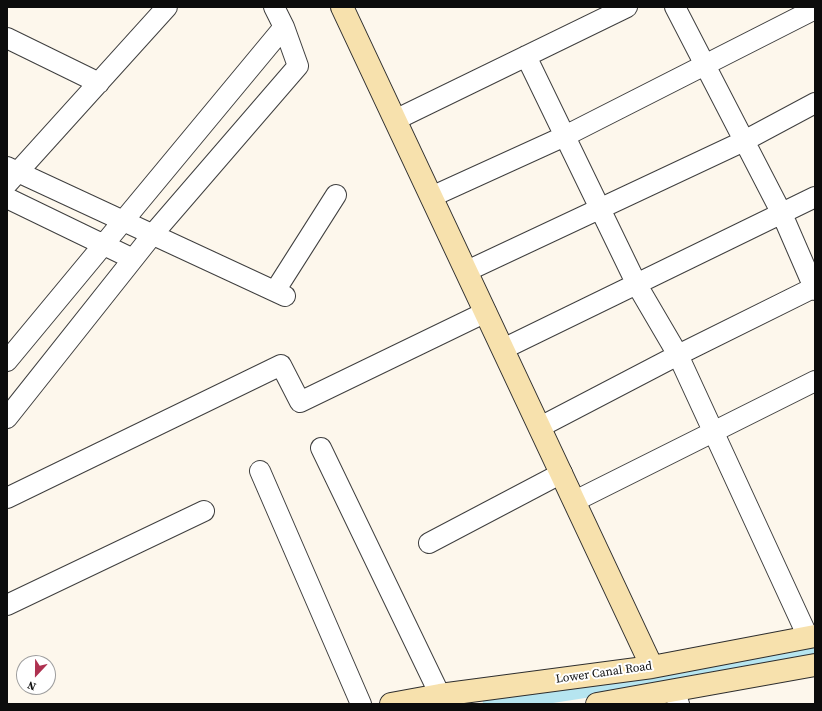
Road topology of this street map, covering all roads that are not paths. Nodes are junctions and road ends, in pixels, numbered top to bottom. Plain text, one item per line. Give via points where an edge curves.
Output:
1 (274, 7) edge
2 (342, 7) edge
3 (626, 7) edge
4 (675, 7) edge
5 (164, 8) edge
6 (815, 9) edge
7 (284, 28) junction
8 (7, 38) edge
9 (526, 56) junction
10 (705, 65) junction
11 (99, 83) junction
12 (815, 103) edge
13 (395, 120) junction
14 (565, 136) junction
15 (744, 141) junction
16 (11, 174) edge
17 (336, 194) dead end
18 (432, 197) junction
19 (815, 197) edge
20 (7, 198) edge
21 (600, 209) junction
22 (782, 214) junction
23 (123, 221) junction
24 (153, 234) junction
25 (104, 244) junction
26 (133, 259) junction
27 (467, 271) junction
28 (637, 285) junction
29 (815, 288) edge
30 (486, 312) junction
31 (503, 349) junction
32 (678, 355) junction
33 (7, 361) edge
34 (815, 381) edge
35 (7, 418) edge
36 (540, 427) junction
37 (713, 431) junction
38 (321, 448) dead end
39 (260, 471) dead end
40 (562, 473) junction
41 (7, 498) edge
42 (575, 501) junction
43 (204, 511) dead end
44 (429, 543) dead end
45 (7, 605) edge
46 (811, 637) edge
47 (815, 665) edge
48 (652, 667) junction
49 (676, 697) edge
50 (441, 700) edge
51 (361, 704) edge
52 (391, 704) edge
53 (597, 704) edge

1 - 7 street
2 - 13 street
3 - 9 street
4 - 10 street
5 - 11 street
6 - 10 street
7 - 23 street
7 - 24 street via 298,66
8 - 11 street
9 - 13 street
9 - 14 street
10 - 14 street
10 - 15 street
11 - 16 street
12 - 15 street
13 - 18 street
14 - 18 street
14 - 21 street
15 - 21 street
15 - 22 street
16 - 23 street
17 - 24 street via 280,293
18 - 27 street
19 - 22 street
20 - 25 street
21 - 27 street
21 - 28 street
22 - 28 street
22 - 29 street
23 - 24 street
23 - 25 street
24 - 26 street
25 - 26 street
25 - 33 street
26 - 35 street
27 - 30 street
28 - 31 street
28 - 32 street
29 - 32 street
30 - 31 street
30 - 41 street via 300,402 281,365
31 - 36 street
32 - 36 street
32 - 37 street
34 - 37 street
36 - 40 street
37 - 42 street
37 - 46 street
38 - 50 street
39 - 51 street
40 - 42 street
40 - 44 street
42 - 48 street
43 - 45 street
46 - 48 street, Lower Canal Road
47 - 49 street
48 - 50 street, Lower Canal Road
49 - 53 street
50 - 52 street, Lower Canal Road

